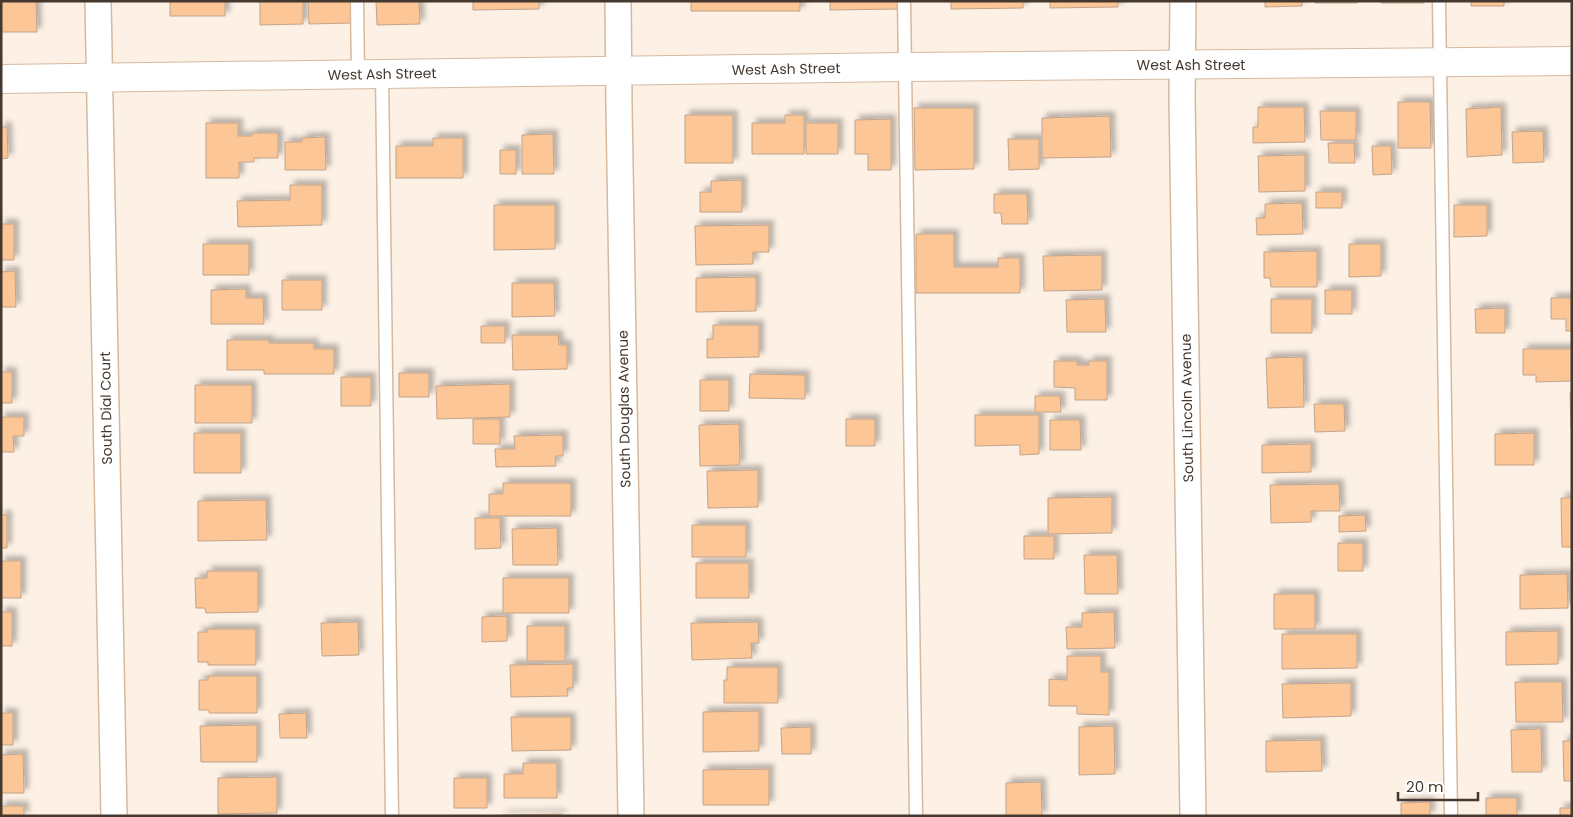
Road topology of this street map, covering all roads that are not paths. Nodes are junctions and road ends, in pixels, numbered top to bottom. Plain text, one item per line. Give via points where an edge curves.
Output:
1 (98, 1) edge
2 (358, 1) edge
3 (618, 1) edge
4 (904, 1) edge
5 (1183, 1) edge
6 (1439, 1) edge
7 (1572, 62) edge
8 (1440, 63) junction
9 (1182, 65) junction
10 (904, 67) junction
11 (619, 72) junction
12 (370, 74) junction
13 (99, 77) junction
14 (1, 79) edge
15 (114, 816) edge
16 (392, 816) edge
17 (631, 816) edge
18 (916, 816) edge
19 (1193, 816) edge
20 (1451, 816) edge

1 - 13 street, South Dial Court
2 - 12 lane
3 - 11 street, South Douglas Avenue
4 - 10 lane
5 - 9 street, South Lincoln Avenue
6 - 8 lane
7 - 8 street, West Ash Street
8 - 9 street, West Ash Street
8 - 20 lane
9 - 10 street, West Ash Street
9 - 19 street, South Lincoln Avenue
10 - 11 street, West Ash Street
10 - 18 lane
11 - 12 street, West Ash Street
11 - 17 street, South Douglas Avenue
12 - 13 street, West Ash Street
12 - 16 lane
13 - 14 street, West Ash Street
13 - 15 street, South Dial Court

